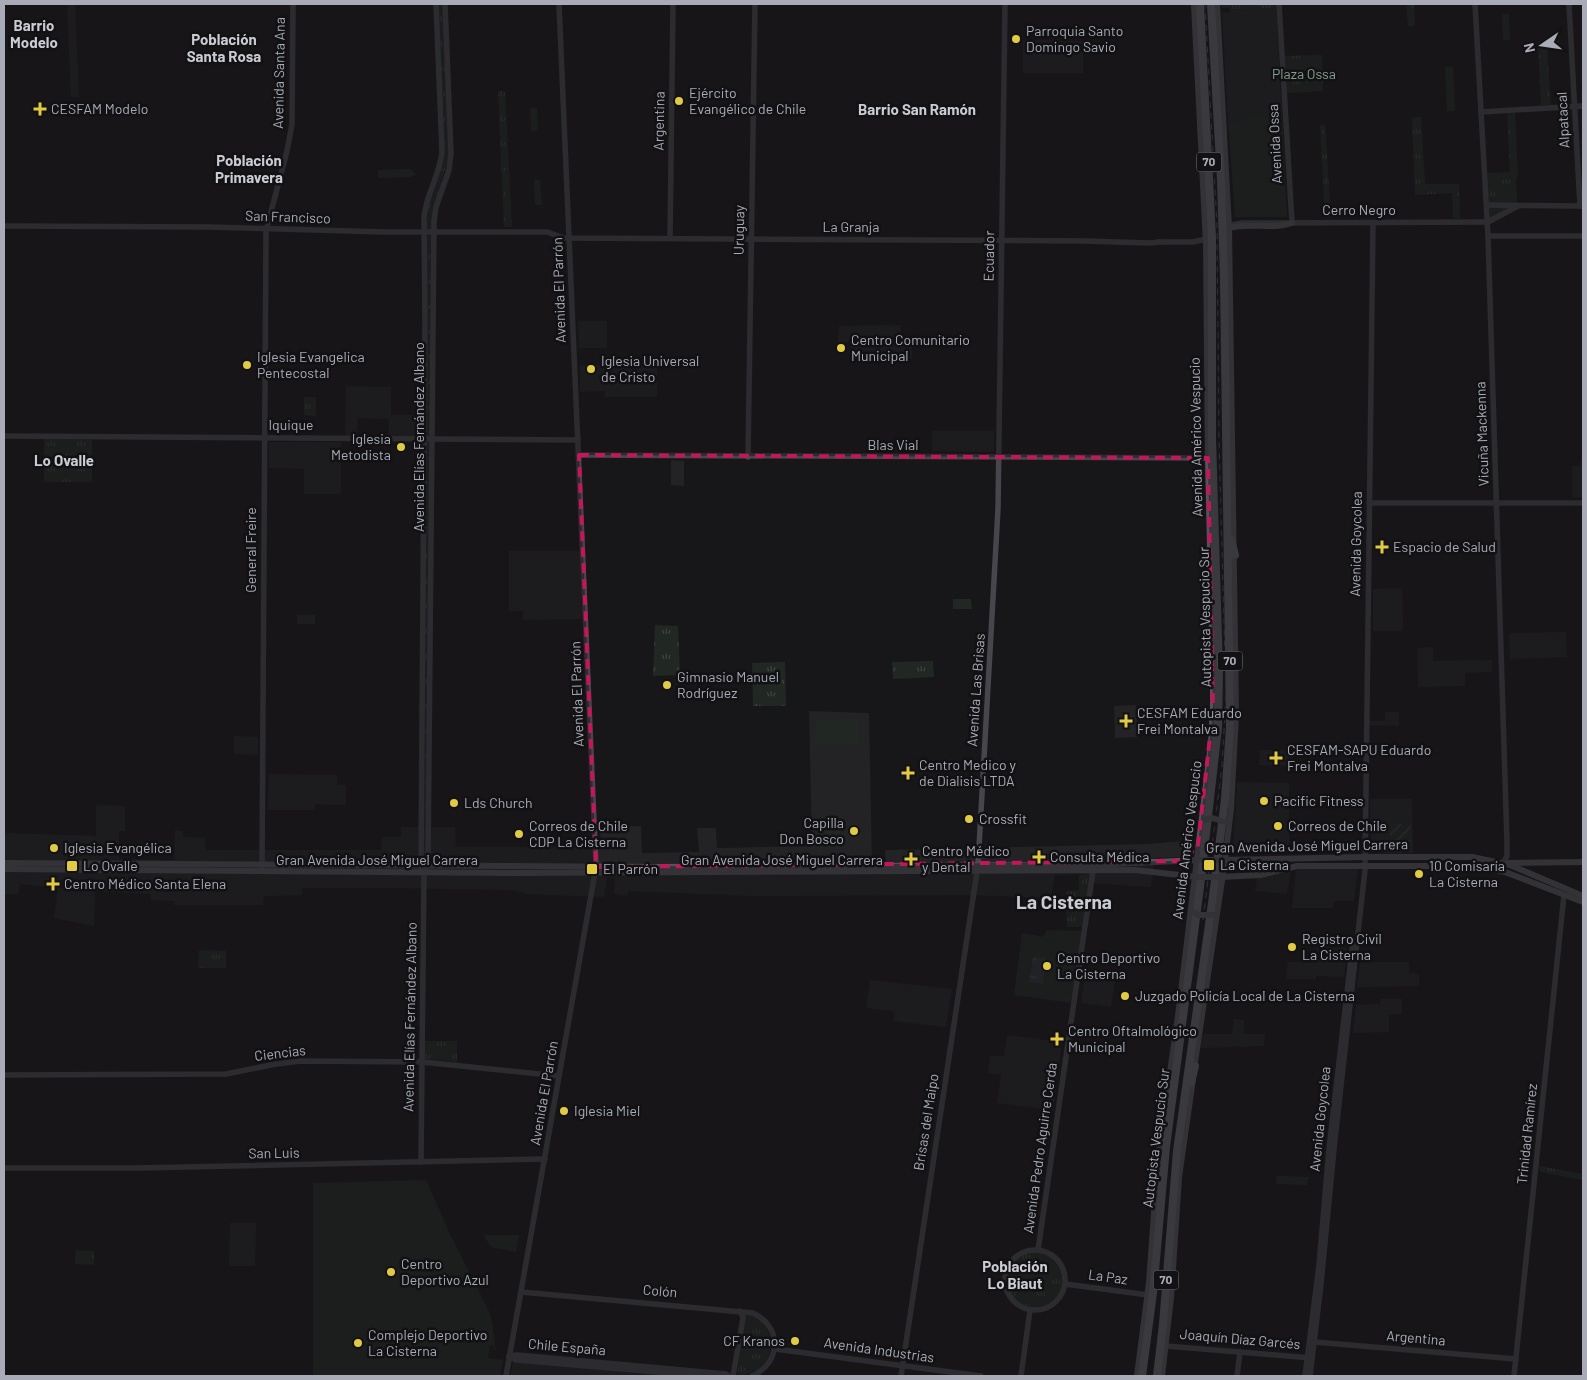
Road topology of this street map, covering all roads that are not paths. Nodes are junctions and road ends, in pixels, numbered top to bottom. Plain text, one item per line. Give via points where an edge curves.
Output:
1 (293, 4) edge
2 (436, 4) edge
3 (445, 4) edge
4 (559, 4) edge
5 (673, 4) edge
6 (755, 4) edge
7 (1005, 4) edge
8 (1194, 4) edge
9 (1200, 4) edge
10 (1211, 4) edge
11 (1217, 4) edge
12 (1279, 4) edge
13 (1475, 4) edge
14 (1569, 4) edge
15 (1575, 106) junction
16 (1583, 106) edge
17 (1481, 112) junction
18 (1487, 205) junction
19 (1518, 206) junction
20 (1582, 206) edge
21 (1373, 222) junction
22 (1488, 222) junction
23 (1292, 223) junction
24 (4, 226) edge
25 (1230, 227) junction
26 (266, 229) junction
27 (424, 232) junction
28 (433, 232) junction
29 (1488, 236) junction
30 (1583, 236) edge
31 (570, 238) junction
32 (670, 238) junction
33 (751, 239) junction
34 (1202, 240) dead end
35 (1002, 241) junction
36 (424, 398) junction
37 (432, 399) junction
38 (4, 436) edge
39 (265, 437) junction
40 (424, 439) junction
41 (432, 439) junction
42 (578, 440) junction
43 (579, 456) junction
44 (748, 456) junction
45 (999, 457) junction
46 (1208, 458) junction
47 (424, 477) junction
48 (431, 477) junction
49 (1369, 503) junction
50 (1496, 503) junction
51 (1583, 503) edge
52 (998, 509) joint
53 (1227, 522) junction
54 (1235, 555) junction
55 (1217, 558) junction
56 (1213, 648) junction
57 (422, 764) junction
58 (429, 764) junction
59 (1202, 821) junction
60 (1227, 825) junction
61 (1198, 845) junction
62 (1226, 847) junction
63 (1365, 857) junction
64 (1198, 860) junction
65 (1223, 860) junction
66 (1241, 860) junction
67 (1183, 861) junction
68 (1583, 862) edge
69 (4, 863) edge
70 (1503, 863) junction
71 (149, 864) junction
72 (1100, 864) junction
73 (1364, 866) junction
74 (262, 868) junction
75 (425, 868) junction
76 (977, 868) junction
77 (1488, 868) junction
78 (4, 869) edge
79 (595, 870) junction
80 (153, 871) junction
81 (1093, 871) junction
82 (1174, 876) junction
83 (1196, 877) junction
84 (1221, 877) junction
85 (1236, 877) junction
86 (1221, 890) junction
87 (1571, 891) junction
88 (1193, 892) junction
89 (1564, 894) junction
90 (1583, 896) edge
91 (1583, 902) edge
92 (1192, 910) junction
93 (1216, 913) junction
94 (1173, 1060) junction
95 (422, 1062) junction
96 (1195, 1066) junction
97 (4, 1075) edge
98 (559, 1076) junction
99 (1166, 1146) junction
100 (1177, 1151) junction
101 (545, 1159) junction
102 (421, 1162) junction
103 (4, 1168) edge
104 (1038, 1250) junction
105 (1065, 1284) junction
106 (521, 1292) junction
107 (1148, 1295) junction
108 (740, 1310) junction
109 (1030, 1310) junction
110 (750, 1312) junction
111 (743, 1318) junction
112 (1314, 1342) junction
113 (1166, 1346) junction
114 (774, 1349) junction
115 (1240, 1352) junction
116 (509, 1356) junction
117 (1310, 1358) junction
118 (1516, 1359) junction
119 (902, 1366) junction
120 (506, 1376) edge
121 (705, 1376) edge
122 (730, 1376) edge
123 (733, 1376) edge
124 (752, 1376) edge
125 (901, 1376) edge
126 (981, 1376) edge
127 (1021, 1376) edge
128 (1137, 1376) edge
129 (1142, 1376) edge
130 (1157, 1376) edge
131 (1162, 1376) edge
132 (1238, 1376) edge
133 (1305, 1376) edge
134 (1310, 1376) edge
135 (1514, 1376) edge

1 - 26 street, Avenida Santa Ana via 292,124
2 - 27 street, Avenida Elías Fernández Albano via 442,152 425,209
3 - 28 street, Avenida Elías Fernández Albano via 451,153 448,175 436,207
4 - 31 street, Avenida El Parrón
5 - 32 street, Argentina
6 - 33 street, Uruguay
7 - 35 street, Ecuador
8 - 46 main road, Avenida Américo Vespucio via 1205,194
9 - 55 highway, Autopista Vespucio Sur / 70 via 1212,237 1212,448
10 - 53 highway, Autopista Vespucio Sur / 70 via 1223,210
11 - 25 main road
12 - 23 street, Avenida Ossa
13 - 17 street, Vicuña Mackenna
14 - 15 street, Alpatacal
15 - 16 street
15 - 17 street
15 - 20 street, Alpatacal
17 - 18 street, Vicuña Mackenna
18 - 19 street
18 - 22 street, Vicuña Mackenna
19 - 20 street
19 - 22 street
21 - 22 street, Cerro Negro
21 - 23 street, Cerro Negro
21 - 49 street, Avenida Goycolea
22 - 29 street, Vicuña Mackenna
23 - 25 main road
24 - 26 street, San Francisco
25 - 54 main road
26 - 27 street, San Francisco
26 - 39 street, General Freire
27 - 28 street, San Francisco
27 - 36 street, Avenida Elías Fernández Albano
28 - 31 street, San Francisco via 548,232
28 - 37 street, Avenida Elías Fernández Albano
29 - 30 street
29 - 50 street, Vicuña Mackenna
31 - 32 street, La Granja
31 - 42 street, Avenida El Parrón
32 - 33 street, La Granja
33 - 35 street, La Granja
33 - 44 street, Uruguay
34 - 35 street, La Granja
35 - 45 street, Ecuador
36 - 37 street
36 - 40 street, Avenida Elías Fernández Albano
37 - 41 street, Avenida Elías Fernández Albano
38 - 39 street, Iquique
39 - 40 street, Iquique
39 - 74 street, General Freire
40 - 41 street, Iquique
40 - 47 street, Avenida Elías Fernández Albano
41 - 42 street, Iquique
41 - 48 street, Avenida Elías Fernández Albano
42 - 43 street, Avenida El Parrón
43 - 44 street, Blas Vial
43 - 79 street, Avenida El Parrón
44 - 45 street, Blas Vial
45 - 46 street, Blas Vial
45 - 52 street, Ecuador
46 - 56 main road, Avenida Américo Vespucio
47 - 48 street
47 - 57 street, Avenida Elías Fernández Albano
48 - 58 street, Avenida Elías Fernández Albano
49 - 50 street
49 - 63 street, Avenida Goycolea
50 - 51 street
50 - 70 street, Vicuña Mackenna via 1507,842 1507,858
52 - 76 street, Avenida Las Brisas
53 - 54 highway
53 - 100 highway, Autopista Vespucio Sur / 70 via 1231,688 1228,762 1213,896
54 - 60 main road via 1236,715
55 - 56 highway
55 - 99 highway, Autopista Vespucio Sur / 70 via 1219,691 1216,758
56 - 59 main road, Avenida Américo Vespucio via 1212,732
57 - 58 street
57 - 75 street, Avenida Elías Fernández Albano
58 - 75 street, Avenida Elías Fernández Albano
59 - 60 main road, bridge via 1212,818
59 - 61 main road, Avenida Américo Vespucio
60 - 62 main road
61 - 64 main road, Avenida Américo Vespucio
61 - 67 main road
62 - 65 main road
62 - 66 main road
63 - 66 main road, Gran Avenida José Miguel Carrera
63 - 70 main road, Gran Avenida José Miguel Carrera via 1466,857
63 - 73 street, Avenida Goycolea
64 - 65 main road, Gran Avenida José Miguel Carrera, bridge
64 - 67 main road, Gran Avenida José Miguel Carrera
64 - 83 main road, Avenida Américo Vespucio
65 - 66 main road, Gran Avenida José Miguel Carrera
65 - 84 main road
67 - 72 main road, Gran Avenida José Miguel Carrera
68 - 70 main road
69 - 71 main road, Gran Avenida José Miguel Carrera
70 - 77 main road
70 - 87 main road, Gran Avenida José Miguel Carrera
71 - 74 main road, Gran Avenida José Miguel Carrera
71 - 80 main road
72 - 76 main road, Gran Avenida José Miguel Carrera
72 - 81 main road
73 - 77 main road, Gran Avenida José Miguel Carrera
73 - 85 main road, Gran Avenida José Miguel Carrera via 1297,866
73 - 112 street, Avenida Goycolea
73 - 117 street, Avenida Goycolea via 1352,947
74 - 75 main road, Gran Avenida José Miguel Carrera
74 - 80 main road, Gran Avenida José Miguel Carrera
75 - 79 main road, Gran Avenida José Miguel Carrera
75 - 95 street, Avenida Elías Fernández Albano
76 - 79 main road, Gran Avenida José Miguel Carrera
76 - 81 main road, Gran Avenida José Miguel Carrera
76 - 119 street, Brisas del Maipo
77 - 89 main road, Gran Avenida José Miguel Carrera
78 - 80 main road, Gran Avenida José Miguel Carrera
79 - 98 street, Avenida El Parrón
81 - 82 main road, Gran Avenida José Miguel Carrera via 1140,870
81 - 104 street, Avenida Pedro Aguirre Cerda
82 - 83 main road, Gran Avenida José Miguel Carrera
82 - 88 main road via 1186,881
83 - 84 main road, Gran Avenida José Miguel Carrera, bridge
83 - 88 main road, Avenida Américo Vespucio
84 - 85 main road, Gran Avenida José Miguel Carrera
84 - 86 main road
85 - 86 main road
86 - 93 main road
87 - 89 main road
87 - 90 main road, Gran Avenida José Miguel Carrera
88 - 92 main road, Avenida Américo Vespucio
89 - 91 main road, Gran Avenida José Miguel Carrera
89 - 118 street, Trinidad Ramírez
92 - 93 main road, bridge via 1199,915
92 - 94 main road, Avenida Américo Vespucio
93 - 96 main road
94 - 99 highway
94 - 107 main road, Avenida Américo Vespucio via 1158,1158
95 - 97 street, Ciencias via 294,1062 226,1074
95 - 98 street, Ciencias
95 - 102 street, Avenida Elías Fernández Albano
96 - 100 highway
96 - 113 main road via 1179,1184
98 - 101 street, Avenida El Parrón
99 - 129 highway, Autopista Vespucio Sur / 70
100 - 130 highway, Autopista Vespucio Sur / 70
101 - 102 street, San Luis
101 - 106 street, Avenida El Parrón
102 - 103 street, San Luis
104 - 105 street via 1059,1261
104 - 109 street via 1027,1250 1017,1255 1005,1276 1006,1291 1019,1306
105 - 107 street, La Paz
105 - 109 street via 1054,1304 1042,1310
106 - 108 street, Colón
106 - 116 street, Avenida El Parrón
107 - 128 main road, Avenida Américo Vespucio
108 - 110 street, Colón
108 - 111 street
109 - 127 street
110 - 111 street
110 - 114 street, Colón via 769,1326 774,1337
111 - 123 street
112 - 117 street, Avenida Goycolea
112 - 118 street, Argentina
113 - 115 street, Joaquín Díaz Garcés
113 - 131 main road
114 - 119 street, Avenida Industrias
114 - 124 street via 766,1366
115 - 117 street, Joaquín Díaz Garcés
115 - 132 street
116 - 120 street, Avenida El Parrón
116 - 121 street, Chile España via 516,1360
116 - 122 street, Chile España
117 - 133 street, Avenida Goycolea
117 - 134 street, Avenida Goycolea
118 - 135 street, Trinidad Ramírez
119 - 125 street, Brisas del Maipo
119 - 126 street, Avenida Industrias

